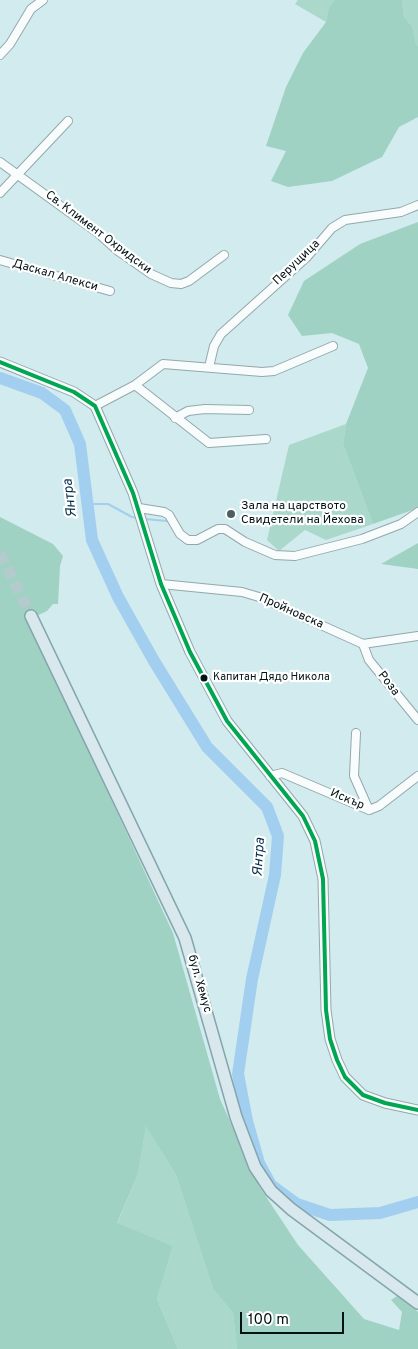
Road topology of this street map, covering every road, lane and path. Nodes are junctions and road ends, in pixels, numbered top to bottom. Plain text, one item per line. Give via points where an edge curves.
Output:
1 (43, 0) edge
2 (0, 55) edge
3 (68, 121) dead end
4 (0, 162) edge
5 (19, 175) junction
6 (0, 193) edge
7 (418, 205) edge
8 (224, 255) dead end
9 (0, 260) edge
10 (110, 291) dead end
11 (333, 346) dead end
12 (0, 362) edge
13 (209, 367) junction
14 (135, 385) junction
15 (95, 406) junction
16 (249, 410) dead end
17 (175, 418) junction
18 (266, 439) dead end
19 (139, 511) junction
20 (418, 512) edge
21 (161, 584) junction
22 (31, 616) tunnel mouth
23 (418, 636) edge
24 (364, 644) junction
25 (418, 720) edge
26 (356, 734) dead end
27 (270, 776) junction
28 (418, 776) edge
29 (369, 810) junction
30 (418, 1110) edge
31 (418, 1303) edge

1 - 2 street via 31,9
3 - 5 street
4 - 5 street, Св. Климент Охридски
5 - 6 street
5 - 8 street, Св. Климент Охридски via 118,251 151,274 171,283 190,281
7 - 13 street, Перущица via 401,212 345,220 332,228 306,257 221,334
9 - 10 street, Даскал Алекси
11 - 13 street via 274,371
12 - 15 street via 74,392
13 - 14 street via 163,364
14 - 15 street
14 - 17 street
15 - 19 street
16 - 17 street via 204,409
17 - 18 street via 210,443
19 - 20 street via 164,512 188,540 225,529 245,542 275,554 295,556 362,539 401,524
19 - 21 street
21 - 24 street, Пройновска via 242,592 259,597
21 - 27 street via 190,652 219,708
22 - 31 main road, бул. Хемус via 185,938 236,1117 255,1166 272,1191 291,1209
23 - 24 street
24 - 25 street, Роза via 370,660
26 - 29 street via 354,776
27 - 29 street, Искър via 282,773
27 - 30 street via 303,816 319,854 323,879 326,1010 337,1060 345,1077 363,1095
28 - 29 street, Искър

